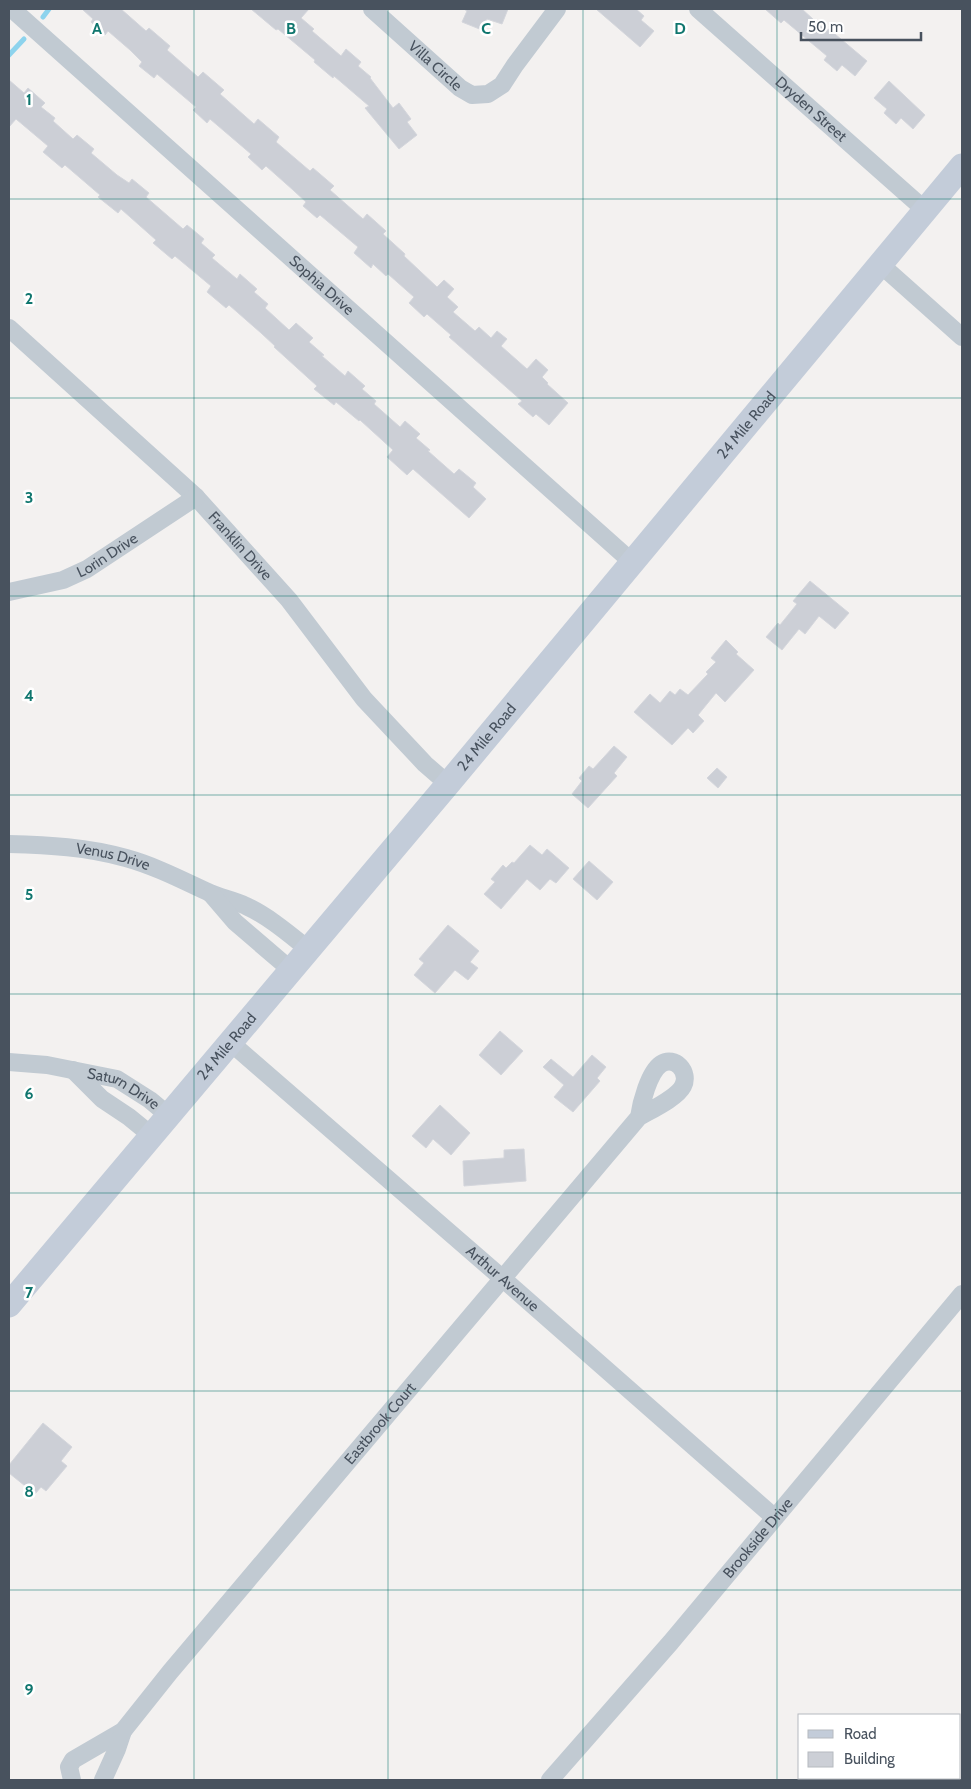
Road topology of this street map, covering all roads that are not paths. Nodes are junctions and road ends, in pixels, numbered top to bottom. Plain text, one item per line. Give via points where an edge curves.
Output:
1 (12, 9) edge
2 (372, 9) edge
3 (557, 9) edge
4 (698, 9) edge
5 (962, 166) edge
6 (925, 210) junction
7 (880, 264) junction
8 (9, 328) edge
9 (962, 337) edge
10 (196, 497) junction
11 (632, 562) junction
12 (9, 592) edge
13 (448, 784) junction
14 (9, 844) edge
15 (211, 894) junction
16 (308, 949) junction
17 (291, 970) junction
18 (230, 1042) junction
19 (9, 1062) edge
20 (72, 1070) junction
21 (168, 1115) junction
22 (639, 1117) dead end
23 (151, 1135) junction
24 (502, 1278) junction
25 (962, 1294) edge
26 (9, 1305) edge
27 (774, 1517) junction
28 (122, 1731) junction
29 (72, 1780) edge
30 (103, 1780) edge
31 (550, 1780) edge

1 - 11 street, Sophia Drive
2 - 3 street, Villa Circle via 472,96 488,94 502,85
4 - 6 street, Dryden Street
5 - 6 street, 24 Mile Road
6 - 7 street, 24 Mile Road
7 - 9 street
7 - 11 street, 24 Mile Road
8 - 10 street, Franklin Drive
10 - 12 street, Lorin Drive via 87,569 63,580
10 - 13 street, Franklin Drive via 289,600 364,699
11 - 13 street, 24 Mile Road
13 - 16 street, 24 Mile Road
14 - 15 street, Venus Drive via 85,849 126,858 179,877
15 - 16 street, Venus Drive via 246,906
15 - 17 street, Venus Drive via 235,922
16 - 17 street, 24 Mile Road
17 - 18 street, 24 Mile Road
18 - 21 street, 24 Mile Road
18 - 24 street, Arthur Avenue
19 - 20 street, Saturn Drive via 47,1064
20 - 21 street, Saturn Drive via 117,1079
20 - 23 street, Saturn Drive via 102,1099
21 - 23 street, 24 Mile Road
22 - 24 street, Eastbrook Court
23 - 26 street, 24 Mile Road
24 - 27 street, Arthur Avenue
24 - 28 street, Eastbrook Court
25 - 27 street, Brookside Drive
27 - 31 street, Brookside Drive via 671,1642
28 - 29 street, Eastbrook Court via 73,1760 69,1767
28 - 30 street, Eastbrook Court

